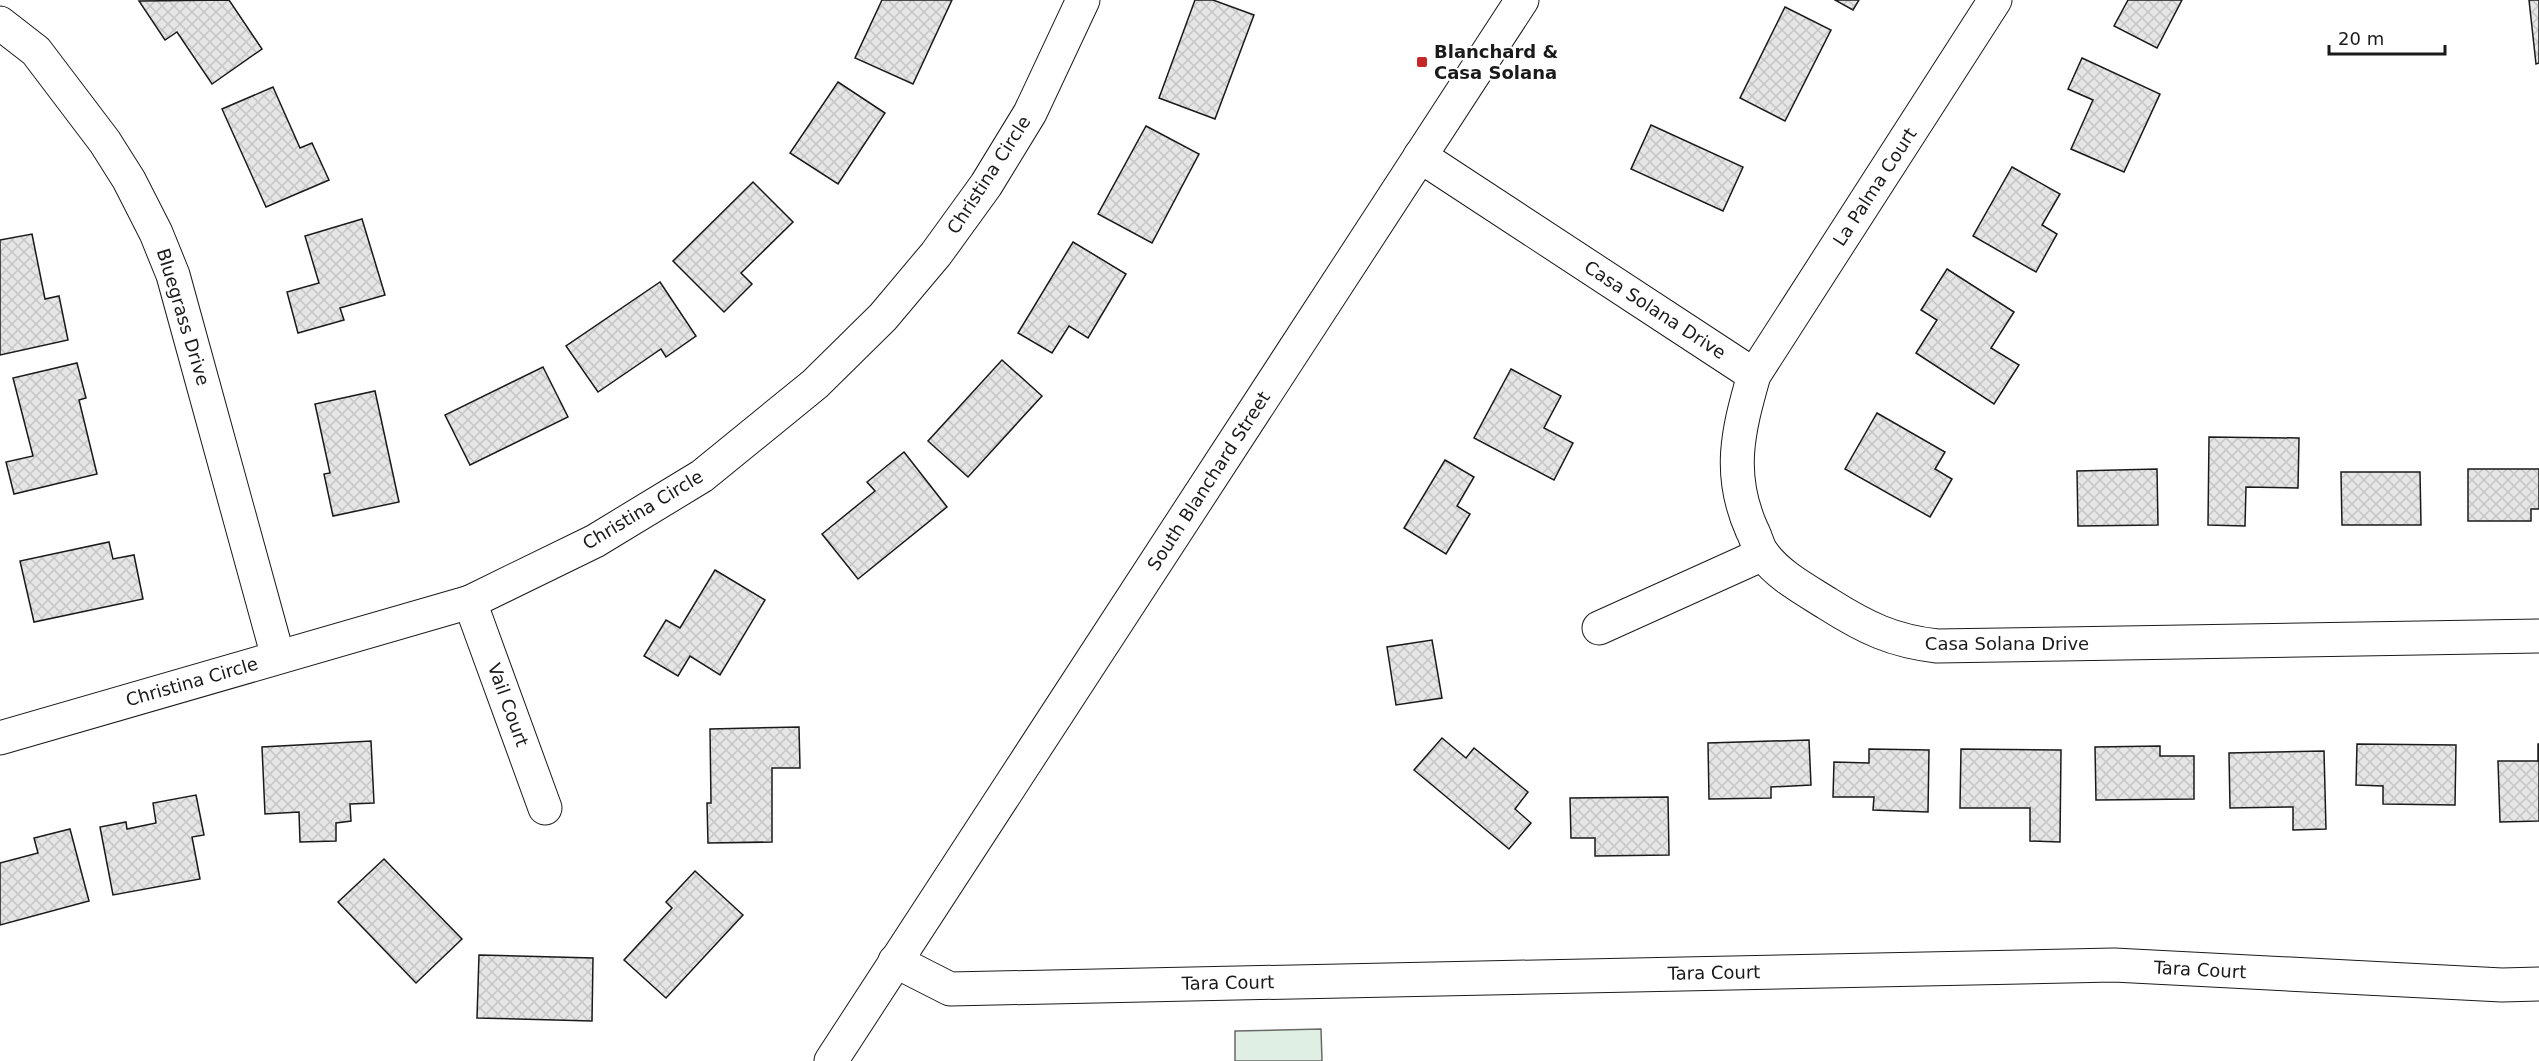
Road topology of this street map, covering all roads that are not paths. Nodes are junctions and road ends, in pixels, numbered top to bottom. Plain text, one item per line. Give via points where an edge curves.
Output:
1 (1083, 0) edge
2 (1522, 0) edge
3 (1995, 0) edge
4 (0, 23) edge
5 (1420, 156) junction
6 (1754, 375) junction
7 (1763, 554) junction
8 (470, 602) junction
9 (1599, 627) dead end
10 (2539, 636) edge
11 (278, 657) junction
12 (0, 738) edge
13 (545, 808) dead end
14 (895, 961) junction
15 (2539, 984) edge
16 (831, 1061) edge

1 - 8 street, Christina Circle via 1030,112 986,185 936,254 883,317 815,384 702,476 595,541
2 - 5 street, South Blanchard Street
3 - 6 street, La Palma Court
4 - 11 street, Bluegrass Drive via 36,51 105,142 156,233 173,275
5 - 6 street, Casa Solana Drive
5 - 14 street, South Blanchard Street
6 - 7 street, Casa Solana Drive via 1737,447 1737,485
7 - 9 street
7 - 10 street, Casa Solana Drive via 1796,584 1864,627 1913,644
8 - 11 street, Christina Circle
8 - 13 street, Vail Court
11 - 12 street, Christina Circle
14 - 15 street, Tara Court via 950,989 2114,965
14 - 16 street, South Blanchard Street

